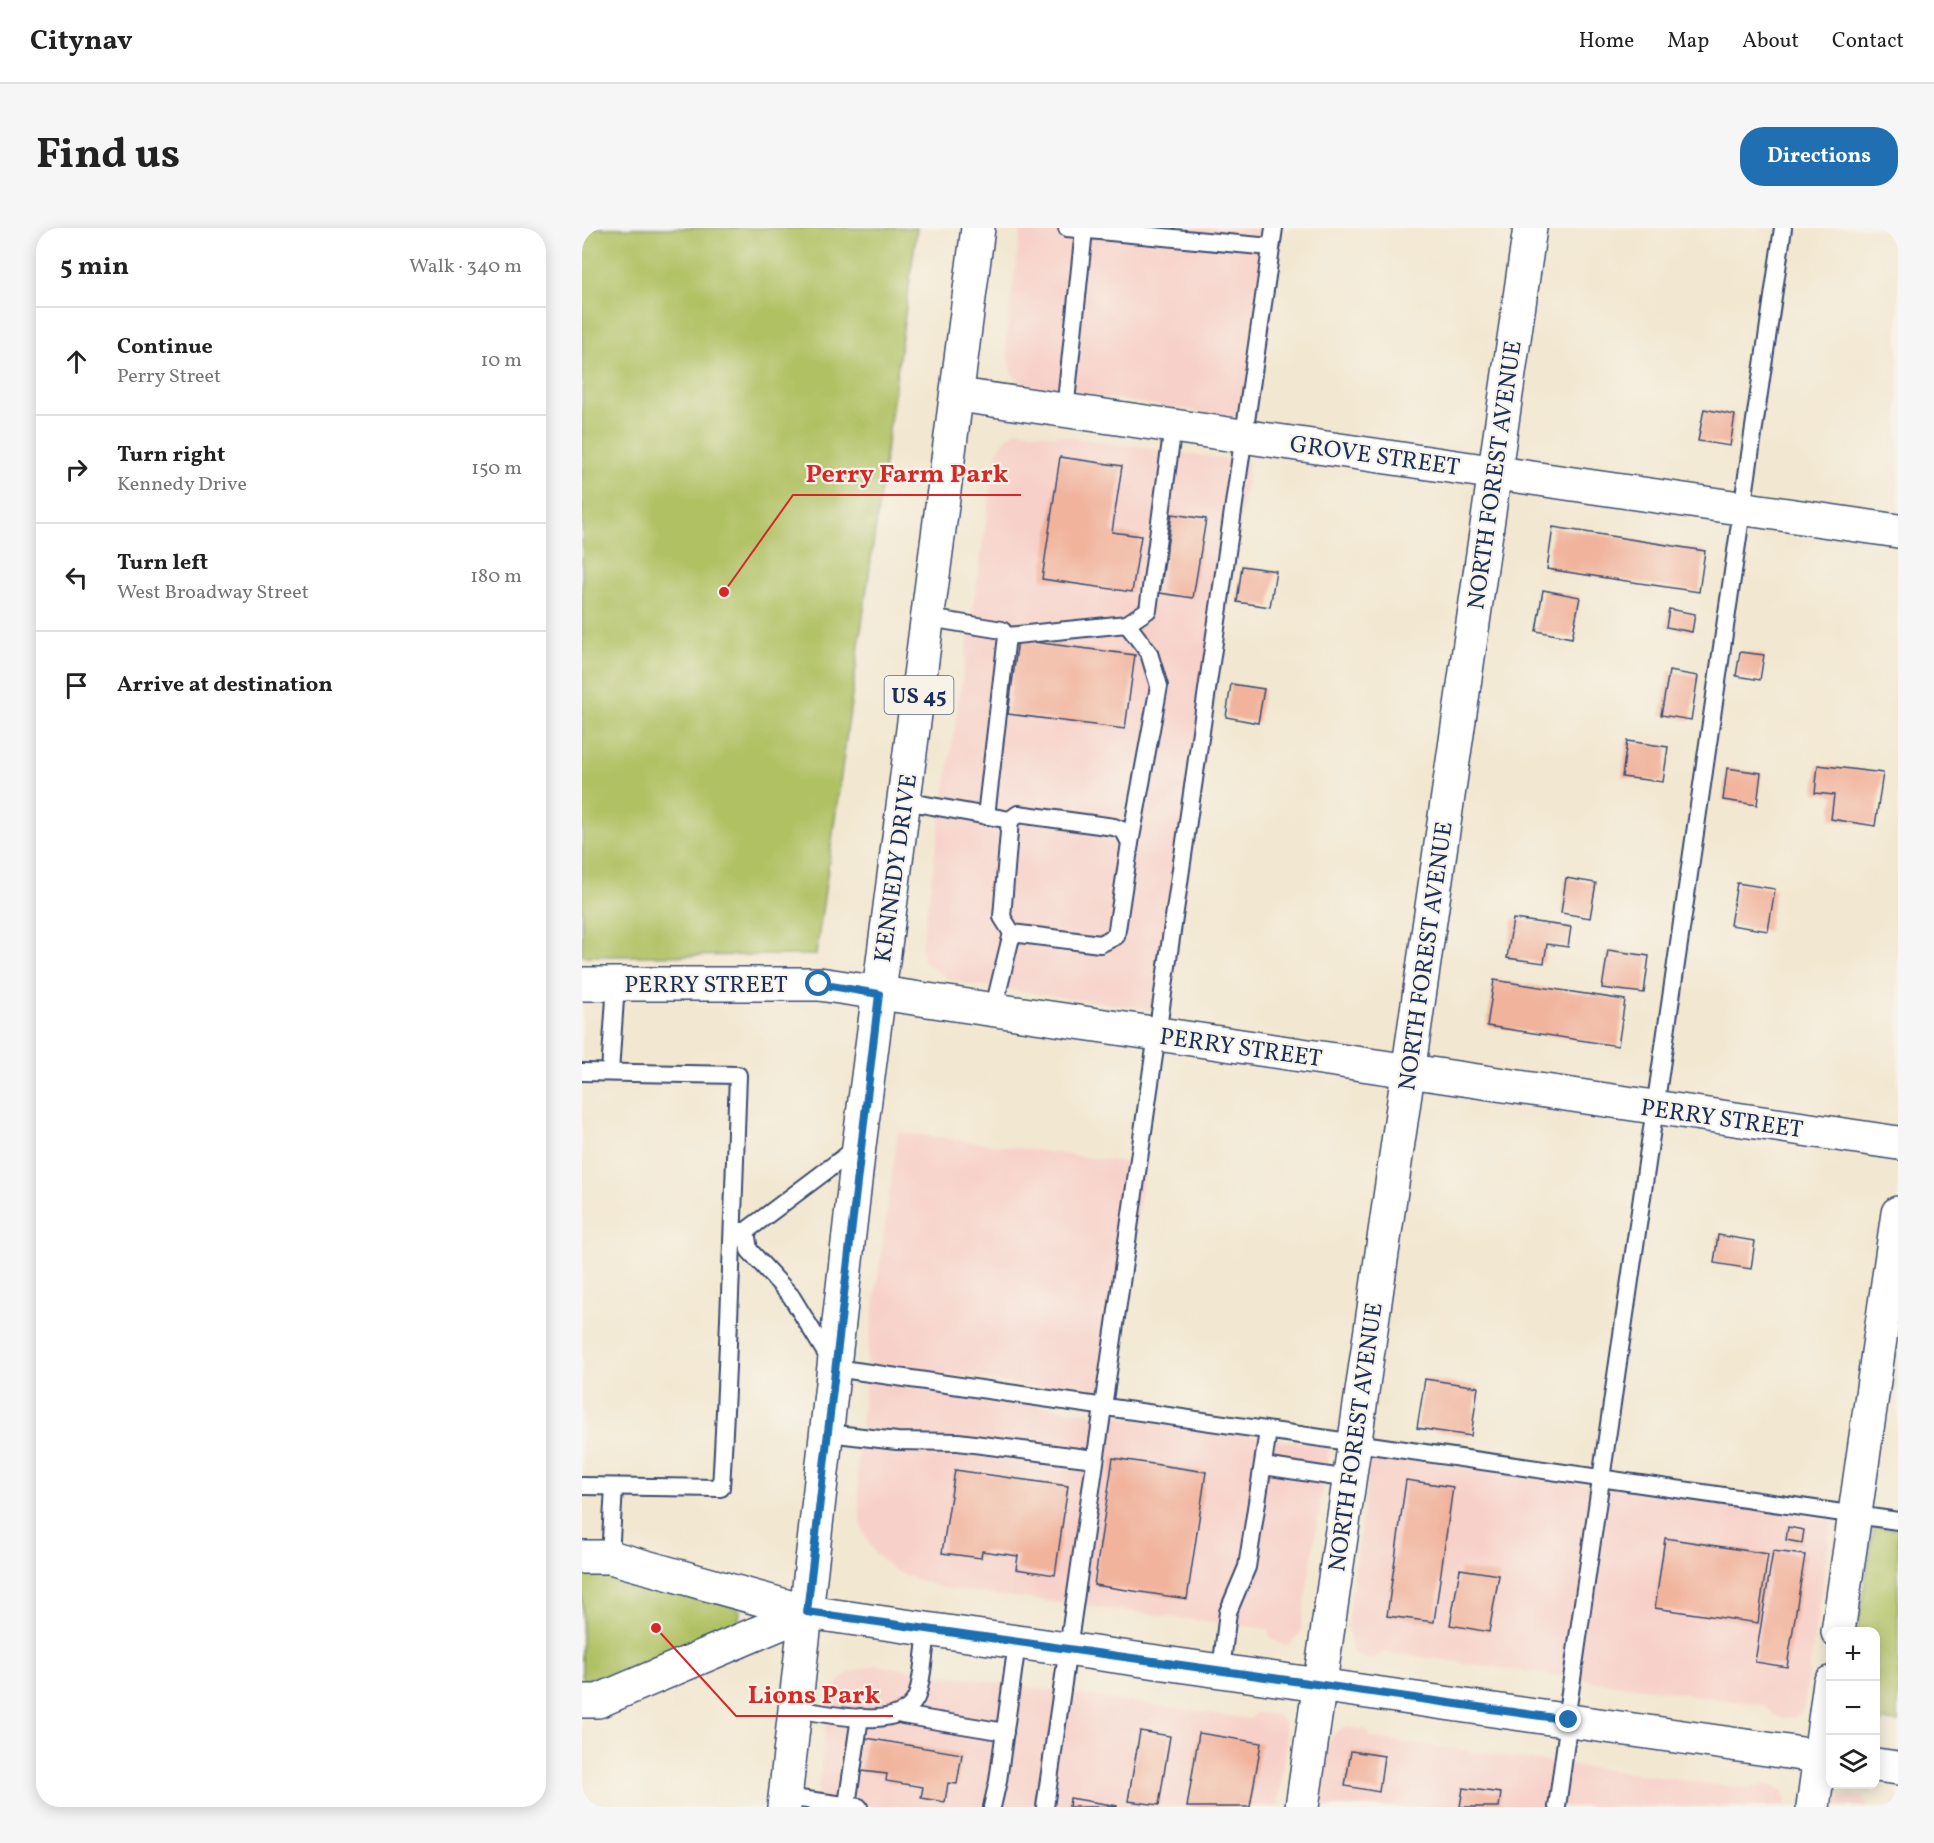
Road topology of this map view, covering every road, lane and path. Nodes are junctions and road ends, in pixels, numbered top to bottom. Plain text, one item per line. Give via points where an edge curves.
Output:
1 (978, 228) edge
2 (1274, 228) edge
3 (1530, 228) edge
4 (1783, 228) edge
5 (1076, 229) edge
6 (1271, 247) junction
7 (958, 395) junction
8 (1065, 411) junction
9 (1173, 426) junction
10 (1244, 436) junction
11 (1495, 472) junction
12 (1742, 508) junction
13 (1898, 531) edge
14 (929, 618) junction
15 (1127, 624) junction
16 (1007, 636) junction
17 (904, 801) junction
18 (986, 816) junction
19 (1010, 820) junction
20 (1130, 843) junction
21 (1012, 933) junction
22 (582, 984) edge
23 (616, 984) junction
24 (879, 994) junction
25 (993, 1011) junction
26 (1157, 1035) junction
27 (582, 1072) edge
28 (610, 1072) junction
29 (1408, 1072) junction
30 (1655, 1108) junction
31 (1898, 1143) edge
32 (859, 1146) junction
33 (1898, 1213) edge
34 (738, 1231) junction
35 (835, 1368) junction
36 (1103, 1406) junction
37 (1268, 1431) junction
38 (828, 1433) junction
39 (1354, 1443) junction
40 (1095, 1459) junction
41 (1263, 1466) junction
42 (1601, 1478) junction
43 (1349, 1479) junction
44 (582, 1486) edge
45 (614, 1487) junction
46 (1855, 1515) junction
47 (1898, 1521) edge
48 (596, 1557) edge
49 (807, 1612) junction
50 (1839, 1627) edge
51 (927, 1630) junction
52 (1017, 1643) junction
53 (1068, 1650) junction
54 (1221, 1671) junction
55 (1319, 1684) junction
56 (582, 1701) edge
57 (795, 1709) junction
58 (902, 1715) junction
59 (860, 1717) junction
60 (1567, 1720) junction
61 (1005, 1732) junction
62 (1827, 1735) edge
63 (1825, 1758) edge
64 (1880, 1766) edge
65 (1898, 1768) edge
66 (784, 1802) edge
67 (853, 1806) edge
68 (992, 1807) edge
69 (1045, 1807) edge
70 (1302, 1807) edge
71 (1557, 1807) edge
72 (1813, 1807) edge

1 - 7 street, US 45
2 - 6 lane
3 - 11 street, NORTH FOREST AVENUE
4 - 12 lane
5 - 6 lane
5 - 8 lane
6 - 10 lane
7 - 8 street, GROVE STREET
7 - 14 street, KENNEDY DRIVE / US 45
8 - 9 street, GROVE STREET
9 - 10 street, GROVE STREET
9 - 15 lane via 1148,610
10 - 11 street, GROVE STREET
10 - 26 lane
11 - 12 street, GROVE STREET
11 - 29 street, NORTH FOREST AVENUE
12 - 13 street, GROVE STREET
12 - 30 lane
14 - 16 lane via 1002,630
14 - 17 street, KENNEDY DRIVE / US 45
15 - 16 lane
15 - 20 lane via 1149,653 1159,686
16 - 18 lane
17 - 18 lane
17 - 24 street, KENNEDY DRIVE / US 45
18 - 19 lane
19 - 20 lane via 1018,814 1114,827 1124,831
19 - 21 lane via 1002,917
20 - 21 lane via 1116,936 1100,944
21 - 25 lane
22 - 23 street, PERRY STREET
23 - 24 street, PERRY STREET via 819,984
23 - 28 lane
24 - 25 street, PERRY STREET
24 - 32 street, KENNEDY DRIVE / US 45
25 - 26 street, PERRY STREET
26 - 29 street, PERRY STREET
26 - 36 lane
27 - 28 lane
28 - 34 lane via 738,1075
29 - 30 street, PERRY STREET
29 - 39 street, NORTH FOREST AVENUE
30 - 31 street, PERRY STREET
30 - 42 lane
32 - 34 lane
32 - 35 street, KENNEDY DRIVE / US 45
33 - 46 street
34 - 35 lane via 749,1250 791,1296
34 - 45 lane via 721,1488
35 - 36 lane
35 - 38 street, KENNEDY DRIVE / US 45
36 - 37 lane
36 - 40 lane
37 - 39 lane
37 - 41 lane
38 - 40 lane via 897,1441 958,1442
38 - 49 street, KENNEDY DRIVE / US 45
39 - 42 lane
39 - 43 street, NORTH FOREST AVENUE
40 - 53 lane
41 - 43 lane
41 - 54 lane via 1247,1567 1228,1612
42 - 46 lane
42 - 60 lane
43 - 55 street, NORTH FOREST AVENUE
44 - 45 lane
45 - 48 lane
46 - 47 lane
46 - 50 street
48 - 49 street
49 - 51 street
49 - 56 street via 598,1701
49 - 57 street, KENNEDY DRIVE / US 45
51 - 52 street
51 - 58 lane via 917,1698
52 - 53 street
52 - 61 lane
53 - 54 street
53 - 69 lane
54 - 55 street
55 - 60 street
55 - 70 street, NORTH FOREST AVENUE
57 - 59 lane
57 - 66 street, KENNEDY DRIVE / US 45
58 - 59 lane via 882,1719
58 - 61 lane
59 - 67 lane
60 - 63 street
60 - 71 lane
61 - 68 lane
62 - 63 street
63 - 72 street
64 - 65 street
66 - 67 lane

